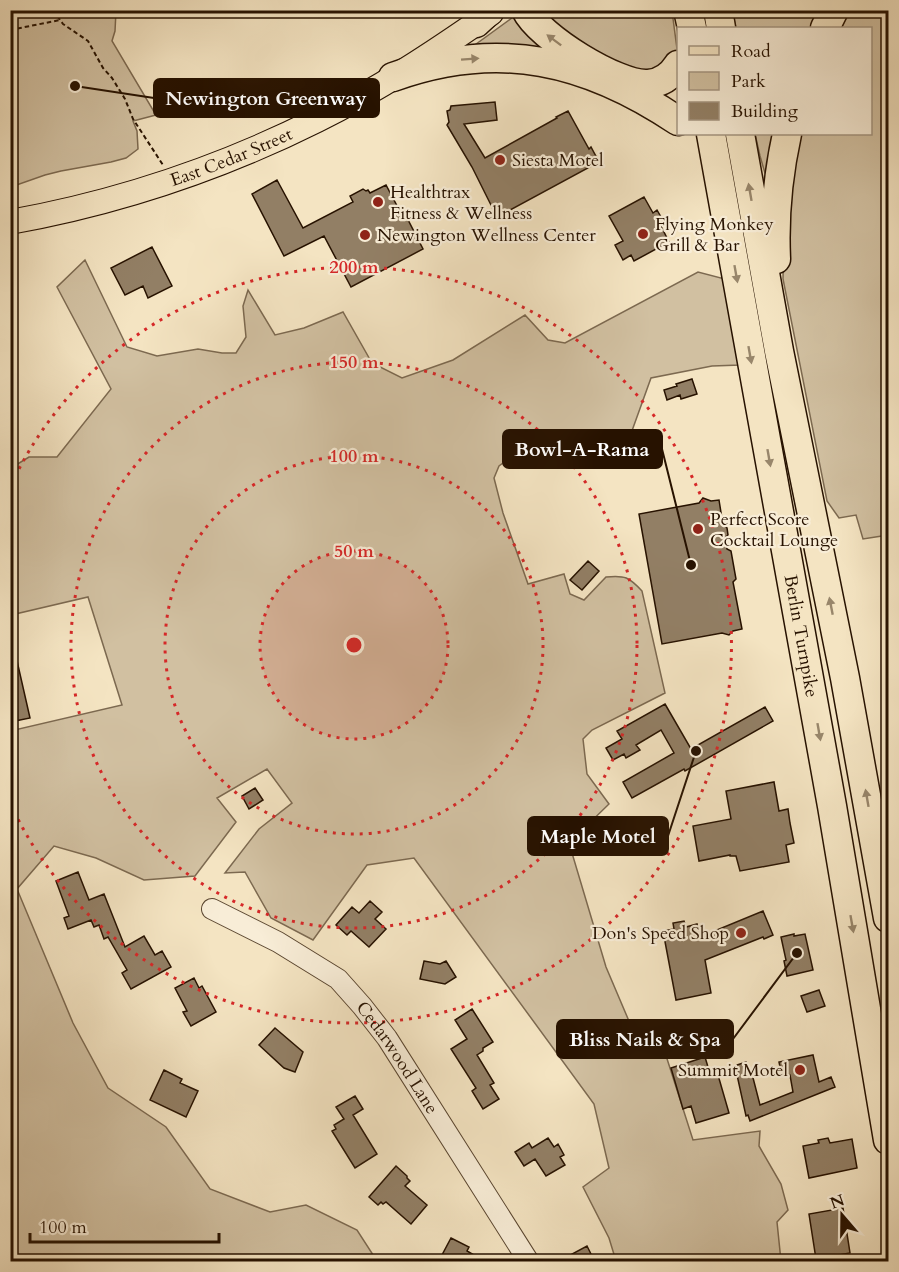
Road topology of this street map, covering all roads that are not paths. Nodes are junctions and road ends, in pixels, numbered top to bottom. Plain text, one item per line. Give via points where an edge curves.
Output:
1 (526, 10) edge
2 (687, 10) edge
3 (718, 10) edge
4 (834, 10) edge
5 (487, 15) edge
6 (686, 27) edge
7 (692, 27) edge
8 (721, 27) edge
9 (826, 27) edge
10 (677, 67) edge
11 (393, 77) junction
12 (616, 81) junction
13 (677, 120) edge
14 (696, 135) edge
15 (740, 135) edge
16 (788, 135) edge
17 (712, 144) edge
18 (10, 222) edge
19 (779, 351) junction
20 (212, 909) dead end
21 (888, 918) edge
22 (888, 1140) edge
23 (529, 1262) edge

12 -> 1 highway via 558,43 536,25
2 - 6 highway
2 - 7 highway
3 - 8 highway
4 - 9 highway
5 - 11 main road, East Cedar Street
10 - 12 highway via 673,74 655,83
11 -> 12 highway via 452,61 510,58 567,67
11 - 18 main road, East Cedar Street via 325,116 238,156 171,180
12 - 13 highway
14 - 17 highway
19 -> 15 highway, Berlin Turnpike
16 - 19 highway via 776,207
17 -> 22 highway, Berlin Turnpike
21 -> 19 highway, Berlin Turnpike via 845,678
20 - 23 street, Cedarwood Lane via 278,942 338,979 387,1038

